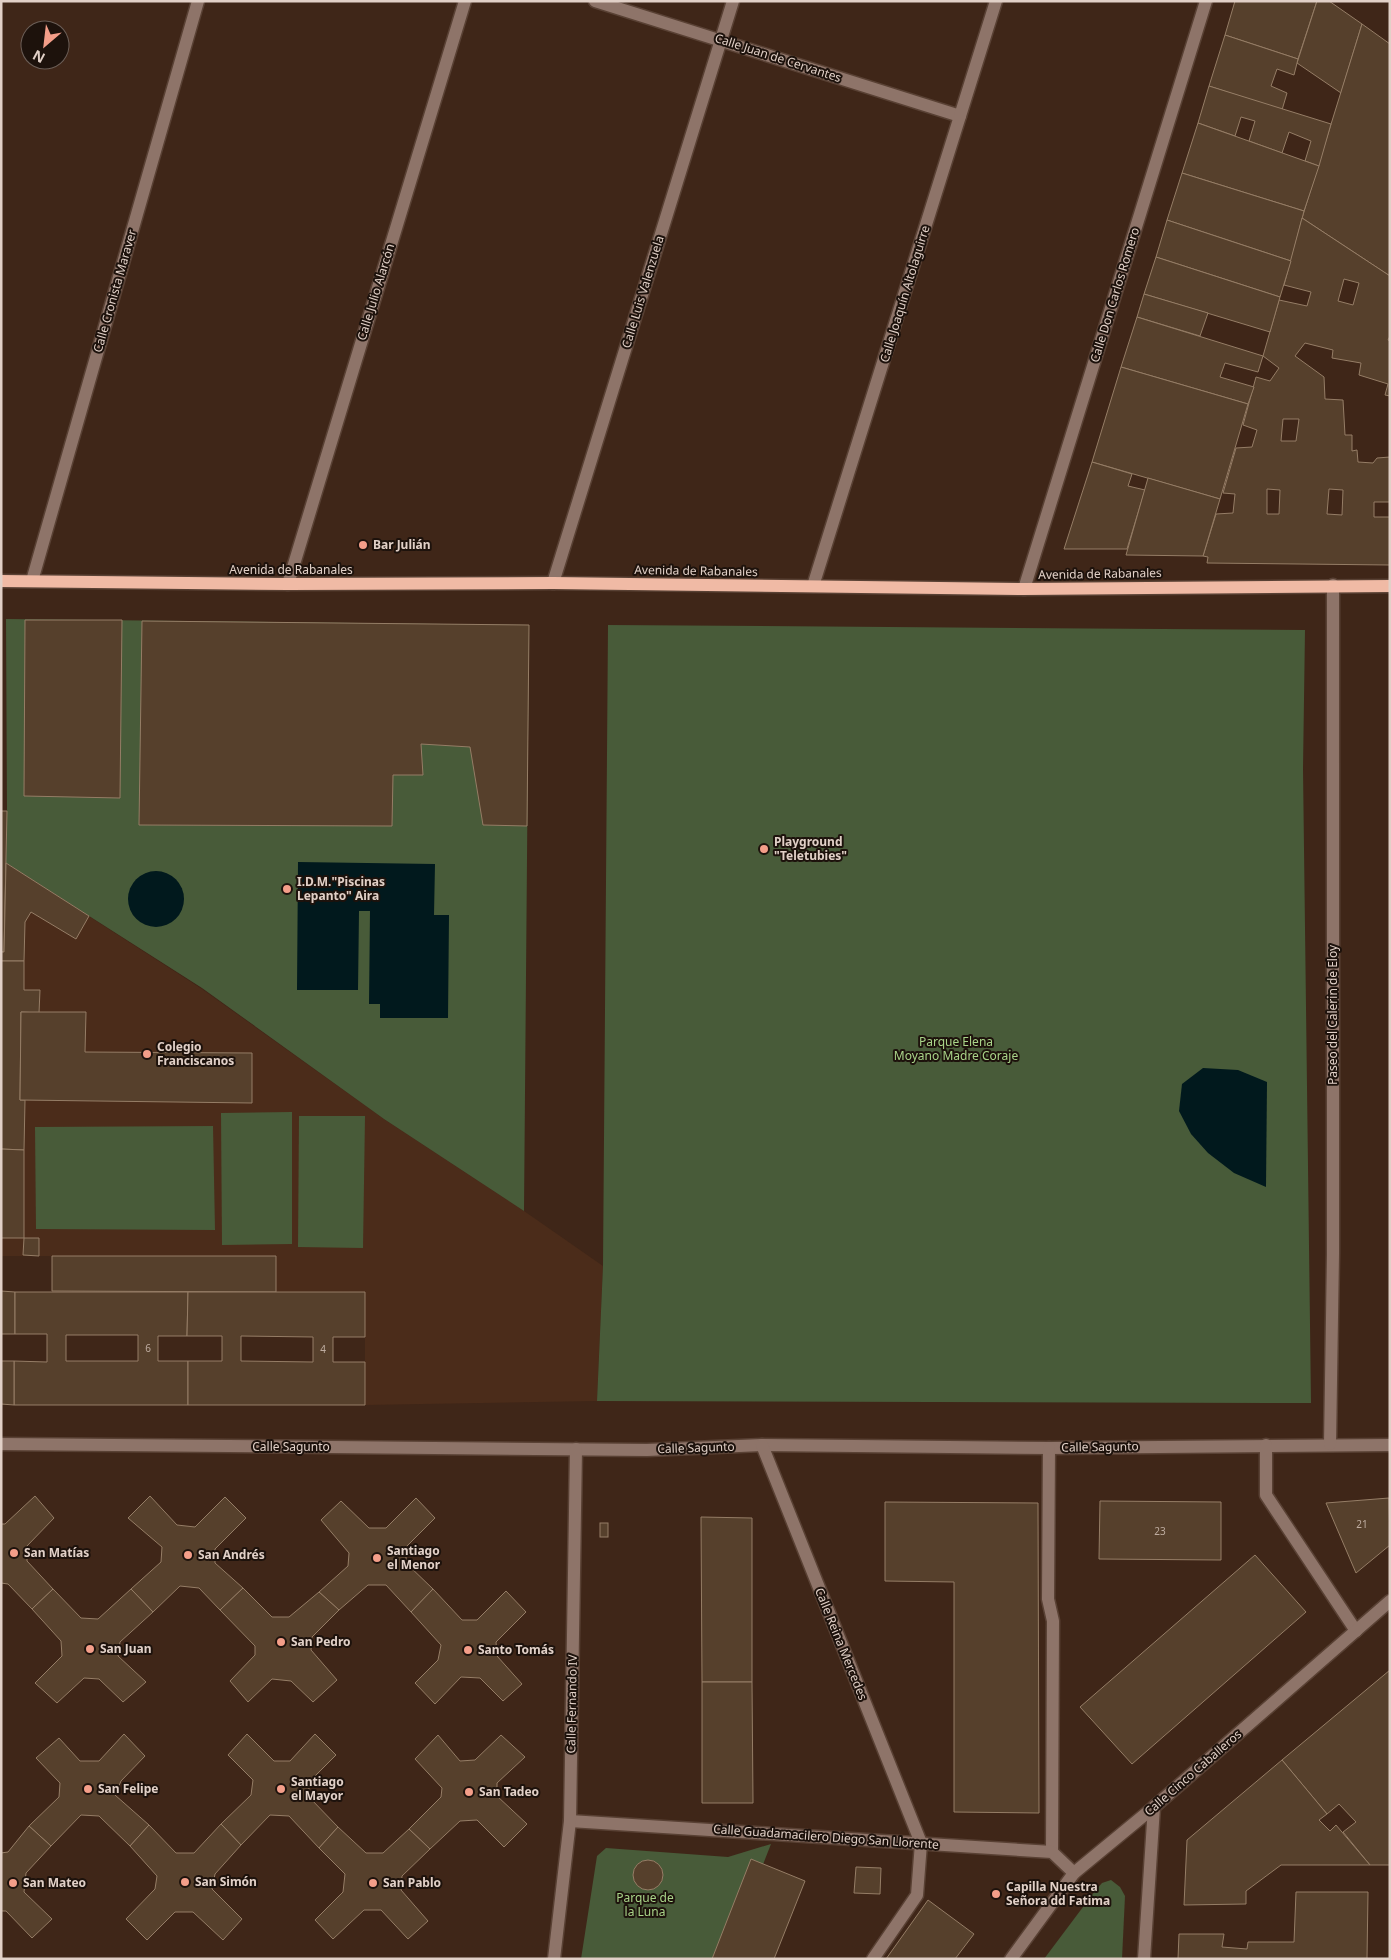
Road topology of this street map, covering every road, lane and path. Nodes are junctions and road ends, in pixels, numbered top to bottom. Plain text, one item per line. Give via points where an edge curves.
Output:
1 (198, 1) edge
2 (465, 1) edge
3 (595, 1) edge
4 (733, 1) edge
5 (996, 1) edge
6 (1206, 1) edge
7 (721, 40) junction
8 (960, 116) junction
9 (1, 581) edge
10 (32, 581) junction
11 (288, 584) junction
12 (553, 584) junction
13 (1333, 585) junction
14 (813, 586) junction
15 (1390, 586) edge
16 (1024, 589) junction
17 (1, 1444) edge
18 (1330, 1444) junction
19 (762, 1445) junction
20 (1266, 1445) junction
21 (1390, 1445) edge
22 (1049, 1448) junction
23 (576, 1449) junction
24 (1390, 1600) edge
25 (1356, 1631) junction
26 (1154, 1807) junction
27 (570, 1821) junction
28 (921, 1843) junction
29 (1052, 1852) junction
30 (1074, 1873) junction
31 (554, 1959) edge
32 (873, 1959) edge
33 (1011, 1959) edge
34 (1144, 1959) edge

1 - 10 street, Calle Cronista Maraver
2 - 11 street, Calle Julio Alarcón
3 - 7 street, Calle Juan de Cervantes
4 - 7 street, Calle Luis Valenzuela
5 - 8 street, Calle Joaquín Altolaguirre
6 - 16 street, Calle Don Carlos Romero
7 - 8 street, Calle Juan de Cervantes
7 - 12 street, Calle Luis Valenzuela
8 - 14 street, Calle Joaquín Altolaguirre
9 - 10 main road, Avenida de Rabanales
10 - 11 main road, Avenida de Rabanales
11 - 12 main road, Avenida de Rabanales
12 - 14 main road, Avenida de Rabanales
13 - 15 main road, Avenida de Rabanales
13 - 16 main road, Avenida de Rabanales
13 - 18 street, Paseo del Calerin de Eloy
14 - 16 main road, Avenida de Rabanales
17 - 23 street, Calle Sagunto
18 - 20 street, Calle Sagunto
18 - 21 street, Calle Sagunto
19 - 22 street, Calle Sagunto
19 - 23 street, Calle Sagunto via 647,1450
19 - 28 street, Calle Reina Mercedes
20 - 22 street, Calle Sagunto
20 - 25 street via 1266,1495
22 - 29 street via 1048,1599 1053,1621
23 - 27 street, Calle Fernando IV
24 - 25 street, Calle Cinco Caballeros
25 - 26 street, Calle Cinco Caballeros
26 - 30 street, Calle Cinco Caballeros
26 - 34 street
27 - 28 street, Calle Guadamacilero Diego San Llorente
27 - 31 street, Calle Fernando IV
28 - 29 street, Calle Guadamacilero Diego San Llorente
28 - 32 street via 917,1896
29 - 30 street
30 - 33 street, Calle Cinco Caballeros

